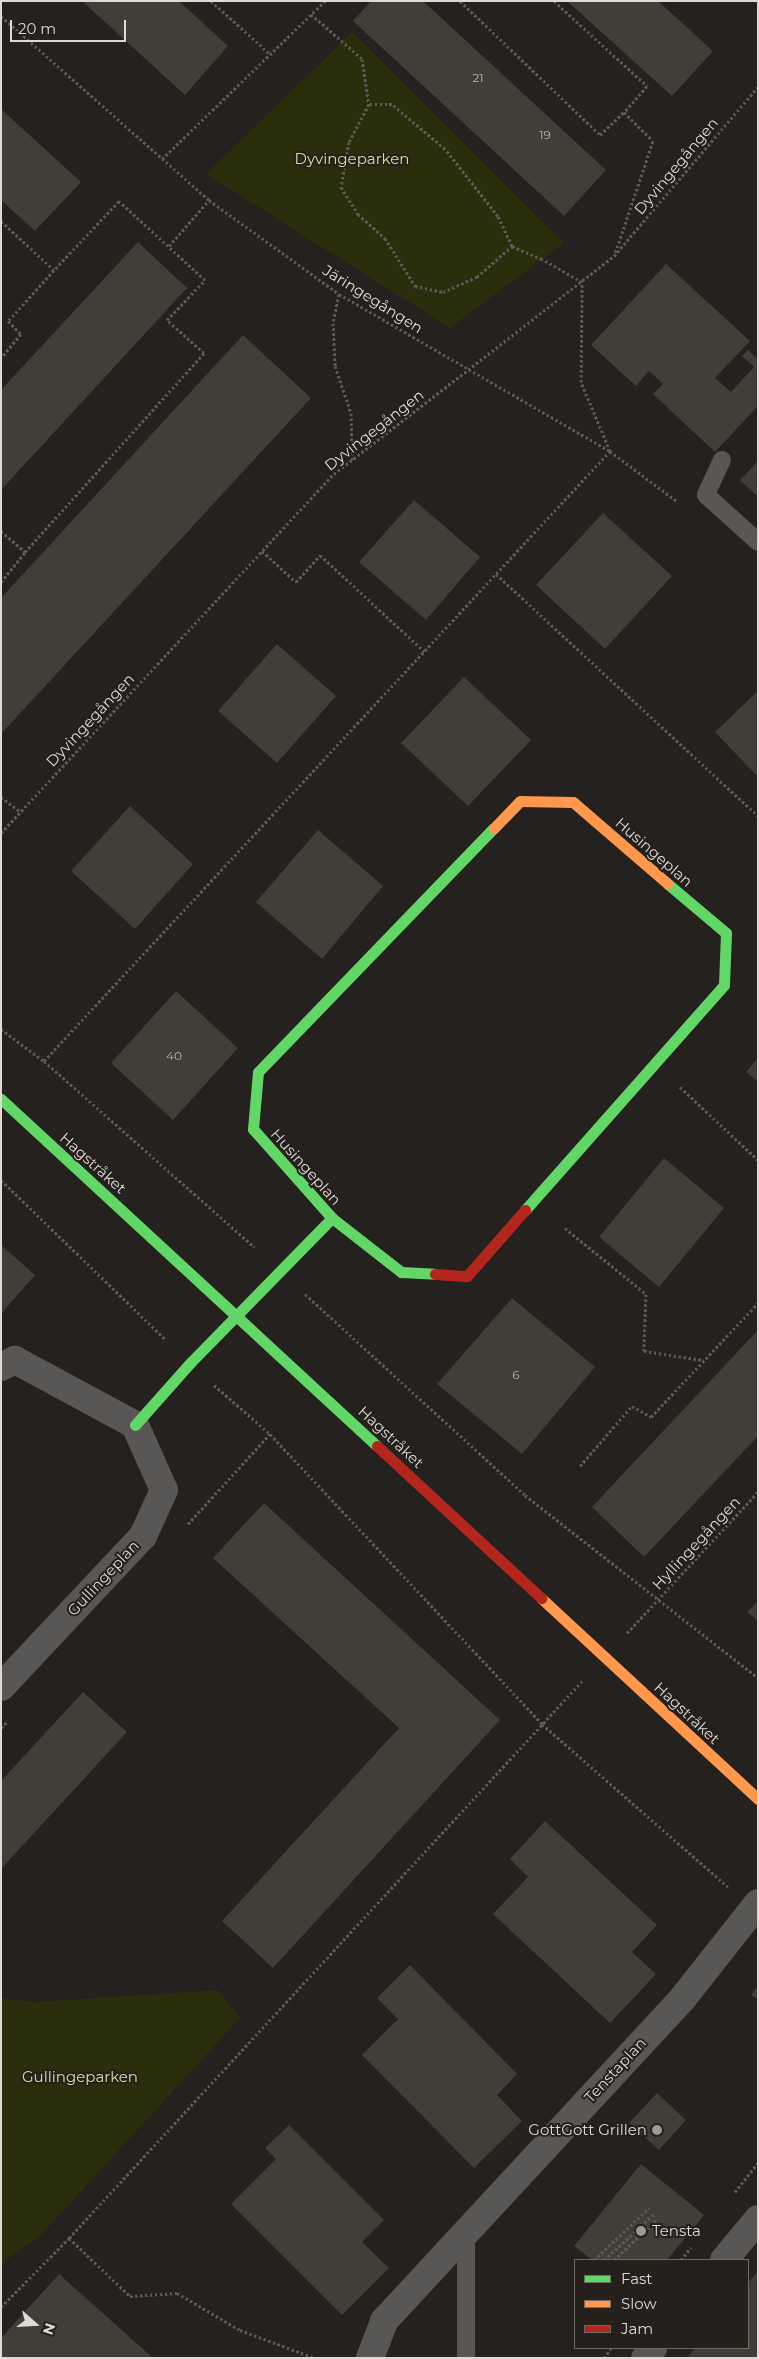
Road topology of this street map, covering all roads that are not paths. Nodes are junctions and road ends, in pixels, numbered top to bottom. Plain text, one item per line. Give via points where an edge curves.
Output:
1 (722, 460) dead end
2 (758, 542) edge
3 (1, 1100) edge
4 (332, 1218) junction
5 (238, 1315) junction
6 (1, 1367) edge
7 (134, 1425) junction
8 (1, 1687) edge
9 (758, 1798) edge
10 (758, 1903) edge
11 (758, 2219) edge
12 (466, 2232) junction
13 (725, 2259) edge
14 (370, 2358) edge
15 (466, 2358) edge

1 - 2 lane via 706,496
3 - 5 street, Hagstråket
4 - 4 street, Husingeplan via 401,1272 467,1276 724,985 726,933 573,802 520,801 258,1072 253,1129
4 - 5 street, Husingeplan
5 - 7 street
5 - 9 street, Hagstråket
6 - 7 street via 15,1360
7 - 8 street, Gullingeplan via 164,1490 143,1536
10 - 12 street, Tenstaplan via 683,1998
11 - 13 street
12 - 14 street, Tenstaplan via 384,2321
12 - 15 lane

